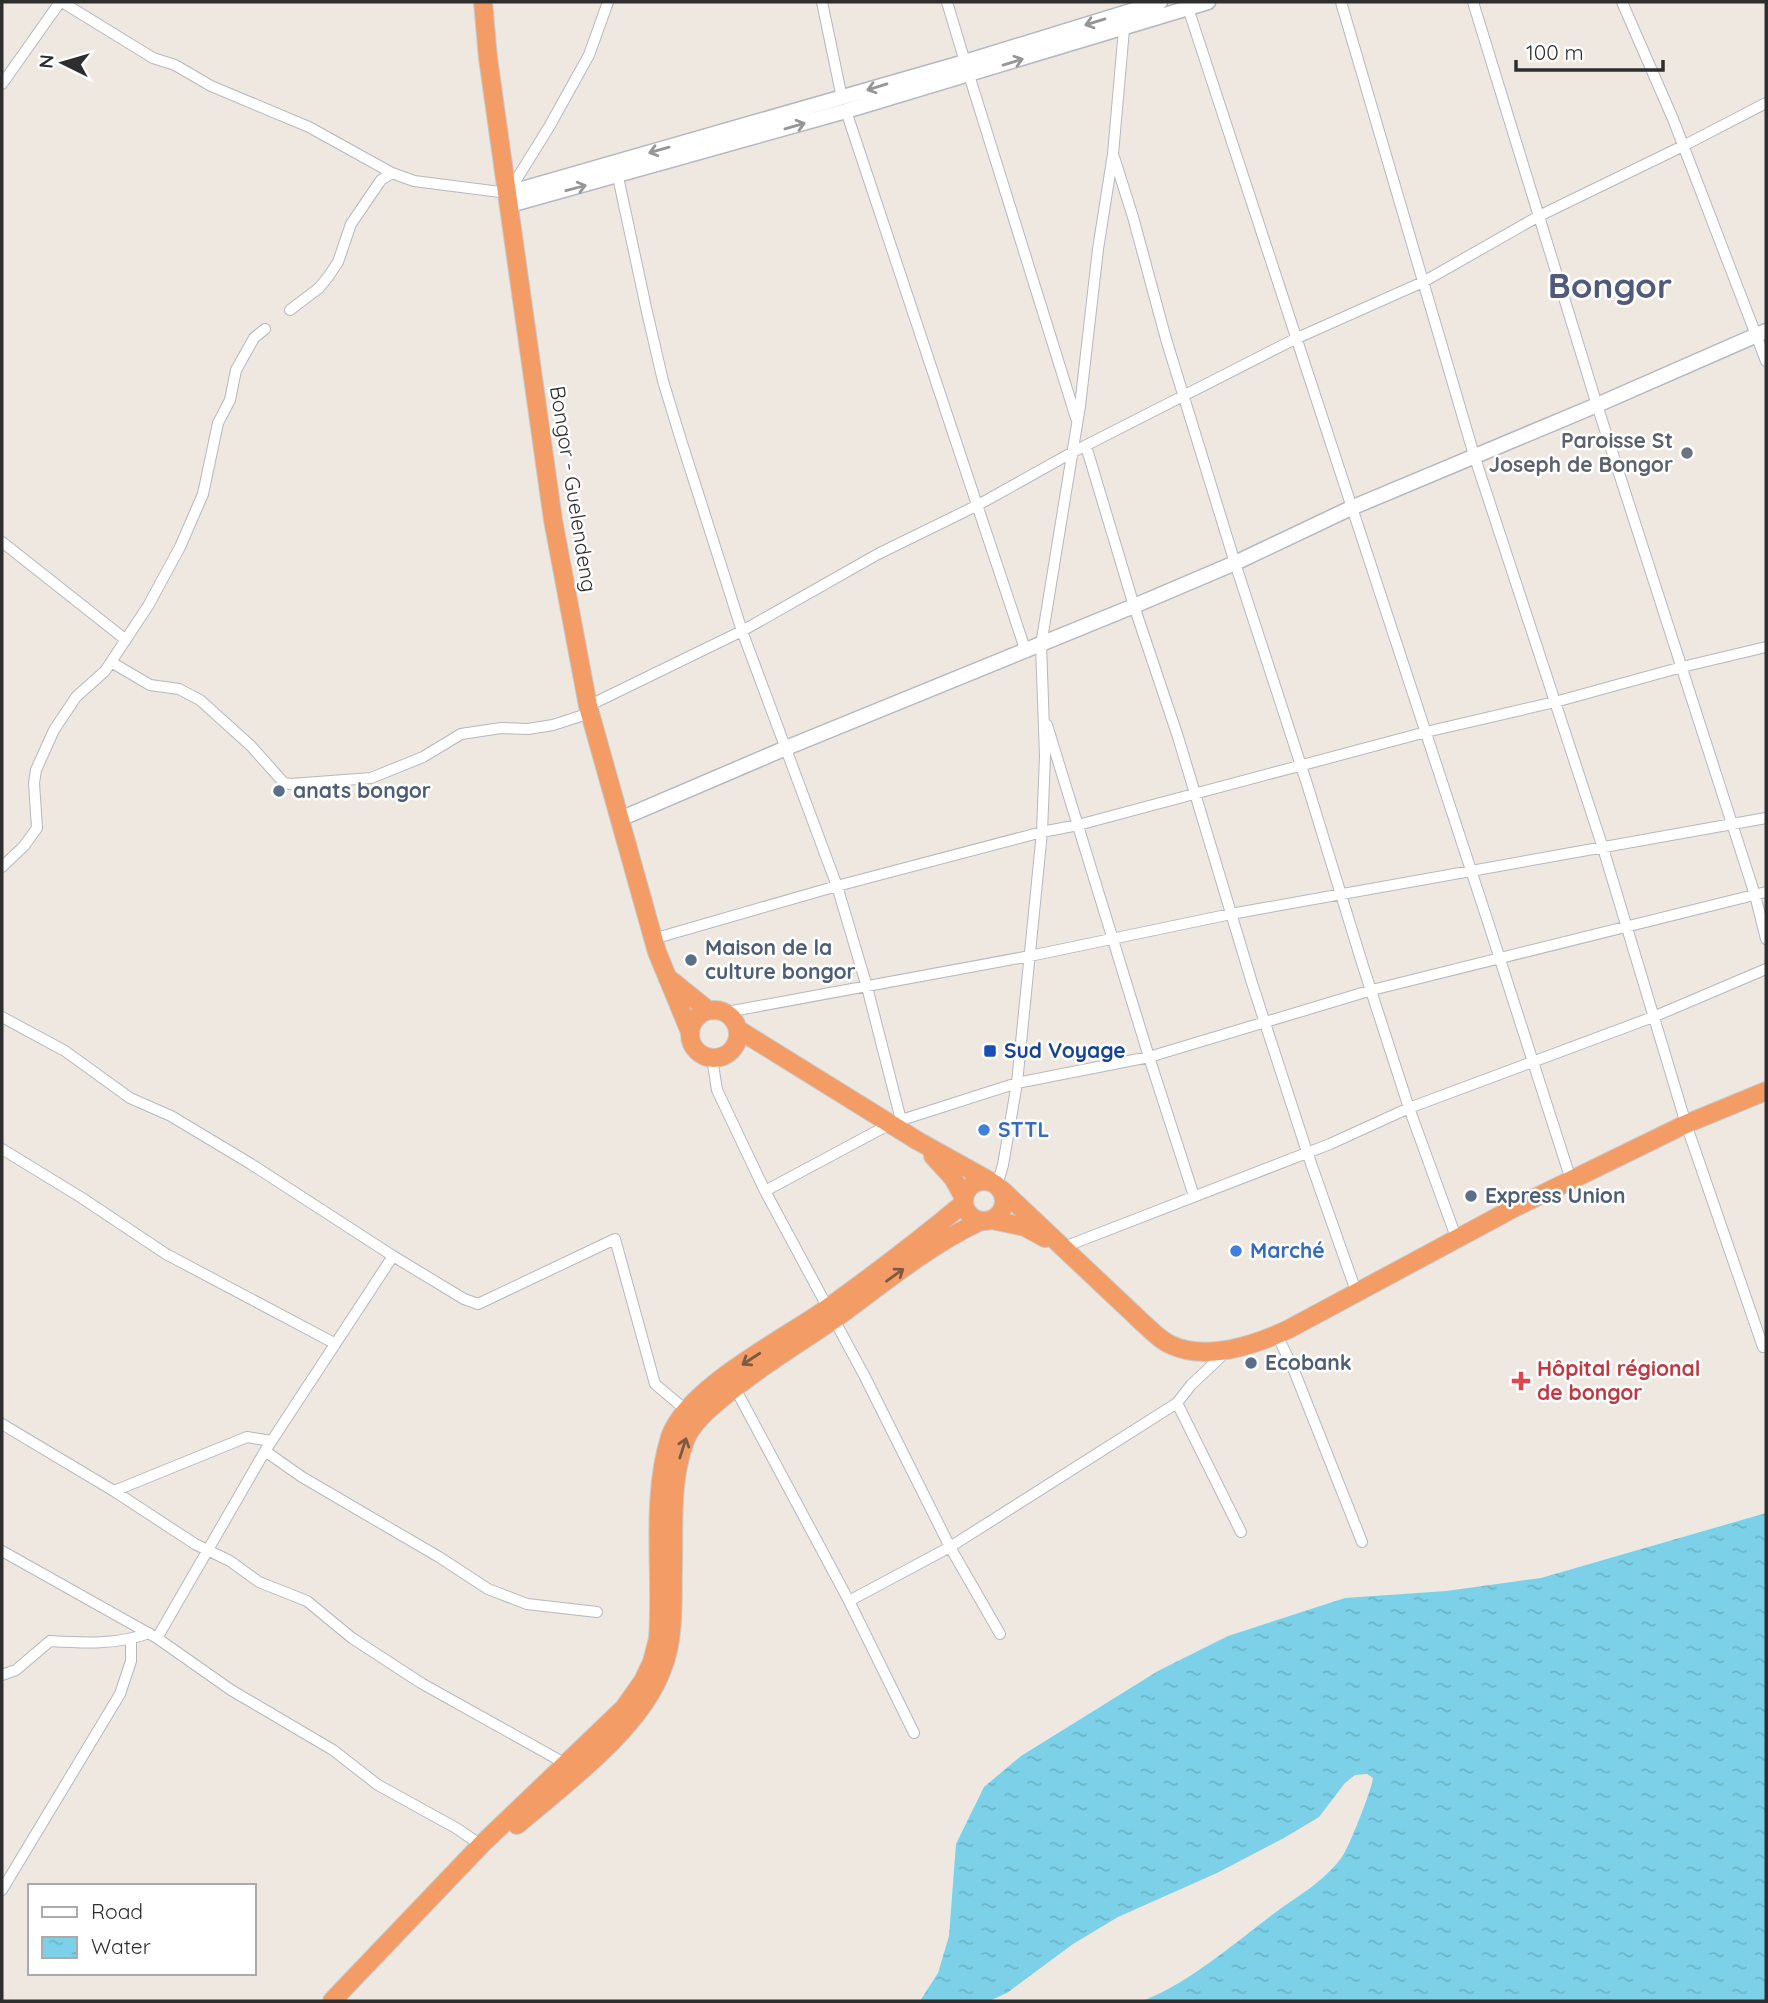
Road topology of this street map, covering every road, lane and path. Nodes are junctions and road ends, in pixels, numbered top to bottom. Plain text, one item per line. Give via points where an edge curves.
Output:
1 (61, 2) edge
2 (483, 2) edge
3 (608, 2) edge
4 (822, 2) edge
5 (947, 2) edge
6 (1160, 2) edge
7 (1208, 2) edge
8 (1341, 2) edge
9 (1473, 2) edge
10 (1622, 2) edge
11 (1126, 7) edge
12 (1188, 8) junction
13 (1124, 29) junction
14 (967, 68) junction
15 (2, 84) edge
16 (1766, 103) edge
17 (844, 104) junction
18 (1683, 146) junction
19 (1113, 154) junction
20 (392, 173) junction
21 (618, 177) junction
22 (509, 199) junction
23 (1539, 216) junction
24 (1423, 282) junction
25 (290, 310) dead end
26 (265, 329) dead end
27 (1761, 333) edge
28 (1295, 339) junction
29 (1766, 361) edge
30 (1184, 396) junction
31 (1598, 405) junction
32 (1077, 422) junction
33 (1086, 446) junction
34 (1073, 452) junction
35 (1474, 455) junction
36 (978, 505) junction
37 (1351, 509) junction
38 (2, 542) edge
39 (1235, 563) junction
40 (1134, 606) junction
41 (742, 631) junction
42 (126, 640) junction
43 (1041, 645) junction
44 (1766, 647) edge
45 (1026, 652) junction
46 (111, 662) junction
47 (1682, 667) junction
48 (1555, 702) junction
49 (589, 709) junction
50 (1044, 713) junction
51 (1426, 732) junction
52 (786, 748) junction
53 (1301, 765) junction
54 (1195, 794) junction
55 (1766, 818) edge
56 (620, 819) junction
57 (1078, 825) junction
58 (1731, 825) junction
59 (1042, 832) junction
60 (1603, 848) junction
61 (2, 867) edge
62 (1471, 871) junction
63 (837, 886) junction
64 (1766, 892) edge
65 (1341, 893) junction
66 (1755, 895) junction
67 (1231, 914) junction
68 (1626, 926) junction
69 (653, 939) junction
70 (1113, 939) junction
71 (1766, 939) edge
72 (1030, 956) junction
73 (1498, 959) junction
74 (1766, 969) edge
75 (665, 974) junction
76 (867, 987) junction
77 (1372, 990) junction
78 (708, 1010) junction
79 (727, 1013) junction
80 (2, 1017) edge
81 (1653, 1017) junction
82 (1265, 1021) junction
83 (738, 1030) junction
84 (690, 1032) junction
85 (782, 1055) junction
86 (719, 1057) junction
87 (1149, 1058) junction
88 (1534, 1062) junction
89 (1017, 1083) junction
90 (1766, 1091) edge
91 (1409, 1108) junction
92 (896, 1122) junction
93 (1686, 1124) junction
94 (918, 1141) junction
95 (2, 1149) edge
96 (1307, 1152) junction
97 (1571, 1180) junction
98 (996, 1185) junction
99 (765, 1191) junction
100 (1194, 1195) junction
101 (964, 1200) junction
102 (986, 1220) junction
103 (1456, 1237) junction
104 (1064, 1247) junction
105 (393, 1256) junction
106 (1357, 1294) junction
107 (831, 1314) junction
108 (1277, 1335) junction
109 (334, 1343) junction
110 (1763, 1348) dead end
111 (1229, 1350) junction
112 (735, 1388) junction
113 (1177, 1403) junction
114 (687, 1411) junction
115 (2, 1424) edge
116 (271, 1441) junction
117 (265, 1451) junction
118 (114, 1491) junction
119 (1241, 1532) dead end
120 (1362, 1542) dead end
121 (950, 1547) junction
122 (208, 1550) junction
123 (2, 1551) edge
124 (849, 1601) junction
125 (597, 1612) dead end
126 (1000, 1634) dead end
127 (153, 1635) junction
128 (131, 1640) junction
129 (2, 1675) edge
130 (914, 1733) dead end
131 (566, 1764) junction
132 (481, 1845) junction
133 (2, 1890) edge
134 (427, 1903) junction
135 (332, 2001) edge

1 - 15 street
1 - 20 street via 153,58 309,127
2 - 22 highway, Bongor - Guelendeng
3 - 22 street via 589,55
4 - 17 street
5 - 14 street
6 - 11 main road
7 - 12 main road
8 - 24 street
9 - 23 street
10 - 18 street
11 -> 14 main road
12 - 13 main road
12 - 28 street
14 -> 13 main road
13 - 19 street
14 - 17 main road
14 - 32 street
16 - 18 street
21 -> 17 main road
17 -> 22 main road
17 - 36 street
18 - 23 street
18 - 27 street
19 - 30 street
19 - 32 street
20 - 22 street
20 - 25 street via 381,180 351,224 328,277
22 -> 21 main road
21 - 41 street via 663,381
22 - 49 highway, Bongor - Guelendeng via 553,520
23 - 24 street
23 - 31 street
24 - 28 street
24 - 35 street
26 - 42 street via 254,338 236,370 198,508
27 - 29 street
27 - 31 main road
28 - 30 street
28 - 37 street
30 - 33 street
30 - 39 street
31 - 35 main road
31 - 47 street
32 - 34 street
33 - 34 street
33 - 40 street
34 - 36 street
34 - 43 street
35 - 37 main road
35 - 48 street
36 - 41 street via 878,554
36 - 45 street
37 - 39 main road
37 - 51 street
38 - 42 street
39 - 40 main road
39 - 53 street
40 - 43 main road
40 - 54 street
41 - 49 street
41 - 52 street
42 - 46 street
43 - 45 main road
43 - 50 street
44 - 47 street
45 - 52 main road
46 - 49 street via 150,685 179,689 200,700 291,785 371,778 423,757 461,734 553,725
46 - 61 street via 101,678 76,697 54,730 36,770 37,828
47 - 48 street
47 - 58 street
48 - 51 street
48 - 60 street
49 - 56 highway, Bongor - Guelendeng
50 - 57 street
50 - 59 street
51 - 53 street
51 - 62 street
52 - 56 main road
52 - 63 street
53 - 54 street
53 - 65 street
54 - 57 street
54 - 67 street
55 - 58 street
56 - 69 highway, Bongor - Guelendeng
57 - 59 street
57 - 70 street
58 - 60 street
58 - 66 street
59 - 63 street
59 - 72 street
60 - 62 street
60 - 68 street
62 - 65 street
62 - 73 street
63 - 69 street
63 - 76 street
64 - 66 street
65 - 67 street
65 - 77 street
66 - 68 street
66 - 71 street
67 - 70 street
67 - 82 street
68 - 73 street
68 - 81 street
69 - 75 highway, Bongor - Guelendeng
70 - 72 street
70 - 87 street
72 - 76 street
72 - 89 street
73 - 77 street
73 - 88 street
74 - 81 street
75 - 78 highway
75 - 84 highway, Bongor - Guelendeng
76 - 79 street
76 - 92 street
77 - 82 street
77 - 91 street
78 - 79 highway
78 - 84 highway via 695,1018
79 - 83 highway
80 - 105 street via 65,1051 130,1098 171,1116 251,1164
81 - 88 street
81 - 93 street
82 - 87 street
82 - 96 street
83 - 85 highway
83 - 86 highway via 736,1045
84 - 86 highway via 698,1053
85 - 86 highway via 756,1052
85 - 92 highway
86 - 99 street via 713,1074 717,1090
87 - 89 street
87 - 100 street
88 - 91 street
88 - 97 street
89 - 92 street
89 - 98 street
90 - 93 highway
91 - 96 street
91 - 103 street
92 - 94 highway
92 - 99 street
93 - 97 highway
93 - 110 street
94 - 98 highway
94 - 101 highway via 953,1178
95 - 109 street via 166,1254
96 - 100 street
96 - 106 street
97 - 103 highway
98 - 101 highway via 973,1184
98 - 102 highway via 1004,1204 1000,1213
98 - 104 highway
99 - 107 street
100 - 104 street
101 - 102 highway via 968,1213
101 - 107 highway
102 - 104 highway via 1026,1227
107 -> 102 highway via 936,1246
103 - 106 highway
104 - 111 highway via 1166,1342 1184,1349
105 - 109 street
105 - 114 street via 478,1304 615,1239 655,1384
106 - 108 highway
107 - 112 highway
107 -> 114 highway via 727,1375
107 - 121 street
108 - 111 highway
108 - 120 street
109 - 116 street
111 - 113 street
112 - 124 street
134 -> 112 highway via 608,1744 653,1690 670,1641 677,1466 698,1420
113 - 119 street
113 - 121 street
114 - 131 highway via 671,1434 663,1466 660,1614 652,1662 624,1708
115 - 118 street
116 - 117 street
116 - 118 street via 247,1437
117 - 122 street
117 - 125 street via 488,1590 527,1604
118 - 122 street
121 - 124 street
121 - 126 street
122 - 127 street
122 - 131 street via 259,1582 307,1601 408,1675
123 - 127 street
124 - 130 street
127 - 128 street
127 - 132 street via 231,1690 333,1749 378,1785
128 - 129 street via 50,1642 16,1670
128 - 133 street via 131,1661 120,1694
131 - 132 highway
132 - 134 highway
134 - 135 highway

